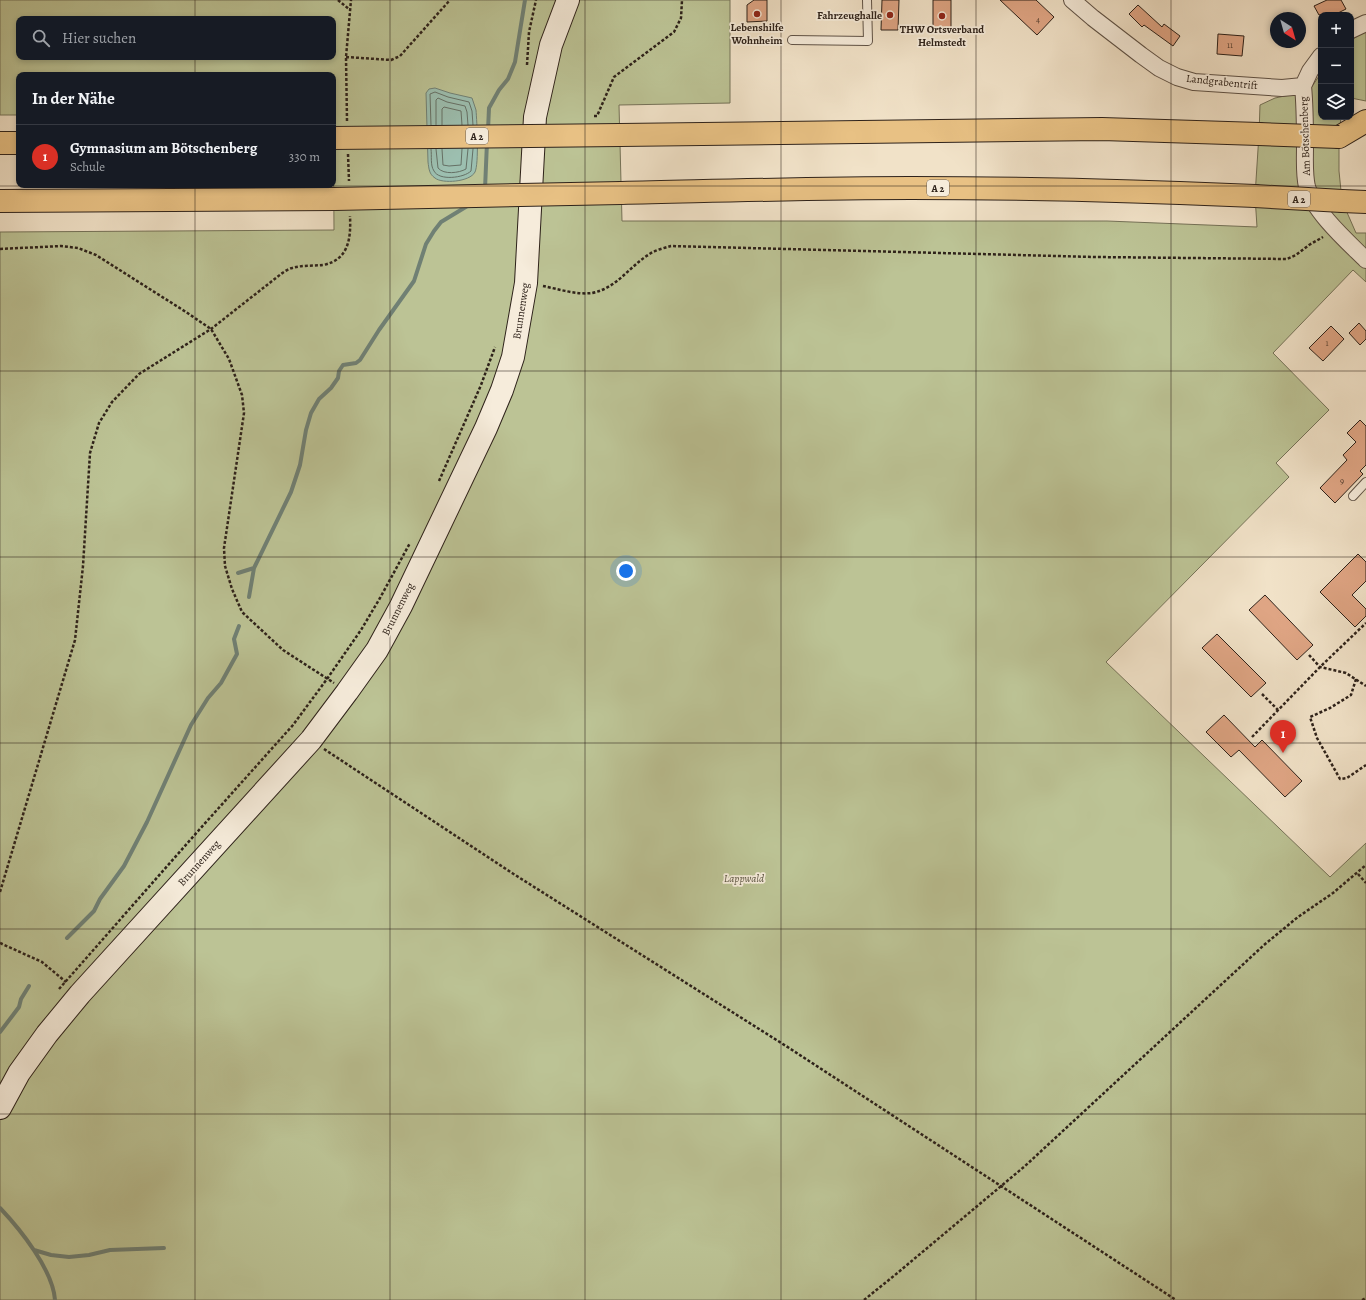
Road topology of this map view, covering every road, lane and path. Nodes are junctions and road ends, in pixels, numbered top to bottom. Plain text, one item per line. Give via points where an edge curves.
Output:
1 (338, 0) edge
2 (351, 0) edge
3 (450, 0) edge
4 (536, 0) edge
5 (568, 0) edge
6 (682, 0) edge
7 (868, 0) edge
8 (1072, 0) edge
9 (350, 11) junction
10 (1366, 23) edge
11 (1354, 29) edge
12 (792, 40) dead end
13 (1318, 60) edge
14 (527, 68) dead end
15 (1303, 86) junction
16 (590, 116) dead end
17 (1366, 121) edge
18 (1339, 137) junction
19 (336, 138) edge
20 (1366, 140) edge
21 (0, 143) edge
22 (16, 143) edge
23 (0, 201) edge
24 (1342, 201) junction
25 (1366, 202) edge
26 (1366, 208) edge
27 (1335, 230) junction
28 (0, 249) edge
29 (1366, 260) edge
30 (526, 283) junction
31 (211, 329) junction
32 (496, 345) dead end
33 (1366, 482) edge
34 (439, 483) dead end
35 (1353, 496) dead end
36 (412, 538) dead end
37 (1366, 623) edge
38 (1309, 655) dead end
39 (1320, 667) junction
40 (327, 679) junction
41 (1356, 679) junction
42 (1366, 686) edge
43 (347, 692) junction
44 (1262, 694) dead end
45 (1278, 710) junction
46 (1252, 737) dead end
47 (311, 740) junction
48 (1366, 765) edge
49 (1366, 865) edge
50 (1358, 874) junction
51 (1366, 883) edge
52 (0, 892) edge
53 (0, 943) edge
54 (0, 1108) edge
55 (1002, 1186) junction
56 (1366, 1298) edge
57 (864, 1300) edge
58 (1176, 1300) edge
59 (1362, 1300) edge

1 - 9 path
2 - 9 path
3 - 9 path via 407,50 391,60 346,57
4 - 14 path via 529,32
5 - 30 main road, Brunnenweg via 551,45 535,117
6 - 16 path via 681,18 674,32 614,77 597,116
7 - 12 lane via 868,42
8 - 15 street, Landgrabentrift via 1141,55 1177,77 1194,82 1274,87
10 - 11 street
13 - 15 street
15 - 27 street, Am Bötschenberg via 1305,170 1308,188 1316,206
17 - 18 highway
18 - 19 highway, A 2, bridge via 1094,129
18 - 20 highway, A 2
21 - 22 highway
23 - 24 highway, A 2, bridge via 335,199 986,188 1182,193
24 - 25 highway, A 2
24 - 26 lane
27 - 29 street, Am Bötschenberg
27 - 30 path via 1287,259 1095,257 671,246 650,254 621,278 592,293
28 - 31 path via 61,246 78,248 96,255
30 - 43 main road, Brunnenweg via 513,357 486,428 401,606 377,650
31 - 40 path via 237,378 244,413 224,548 225,566 232,589 242,612 264,633 282,650
31 - 52 path via 139,374 112,402 99,423 90,453 83,566 75,640
32 - 34 path
33 - 35 lane
36 - 40 path via 380,598
37 - 39 path
38 - 39 path
39 - 41 path via 1346,673
39 - 45 path
40 - 43 path
40 - 53 path via 293,725 65,981 42,962
41 - 42 path
41 - 48 path via 1351,695 1310,717 1317,738 1340,778 1347,778
43 - 47 main road, Brunnenweg
44 - 45 path
45 - 46 path
47 - 54 main road, Brunnenweg via 80,994 19,1073
47 - 55 path via 512,873
49 - 50 path
50 - 51 path
50 - 55 path via 1264,945
55 - 57 path
55 - 58 path
56 - 59 path

